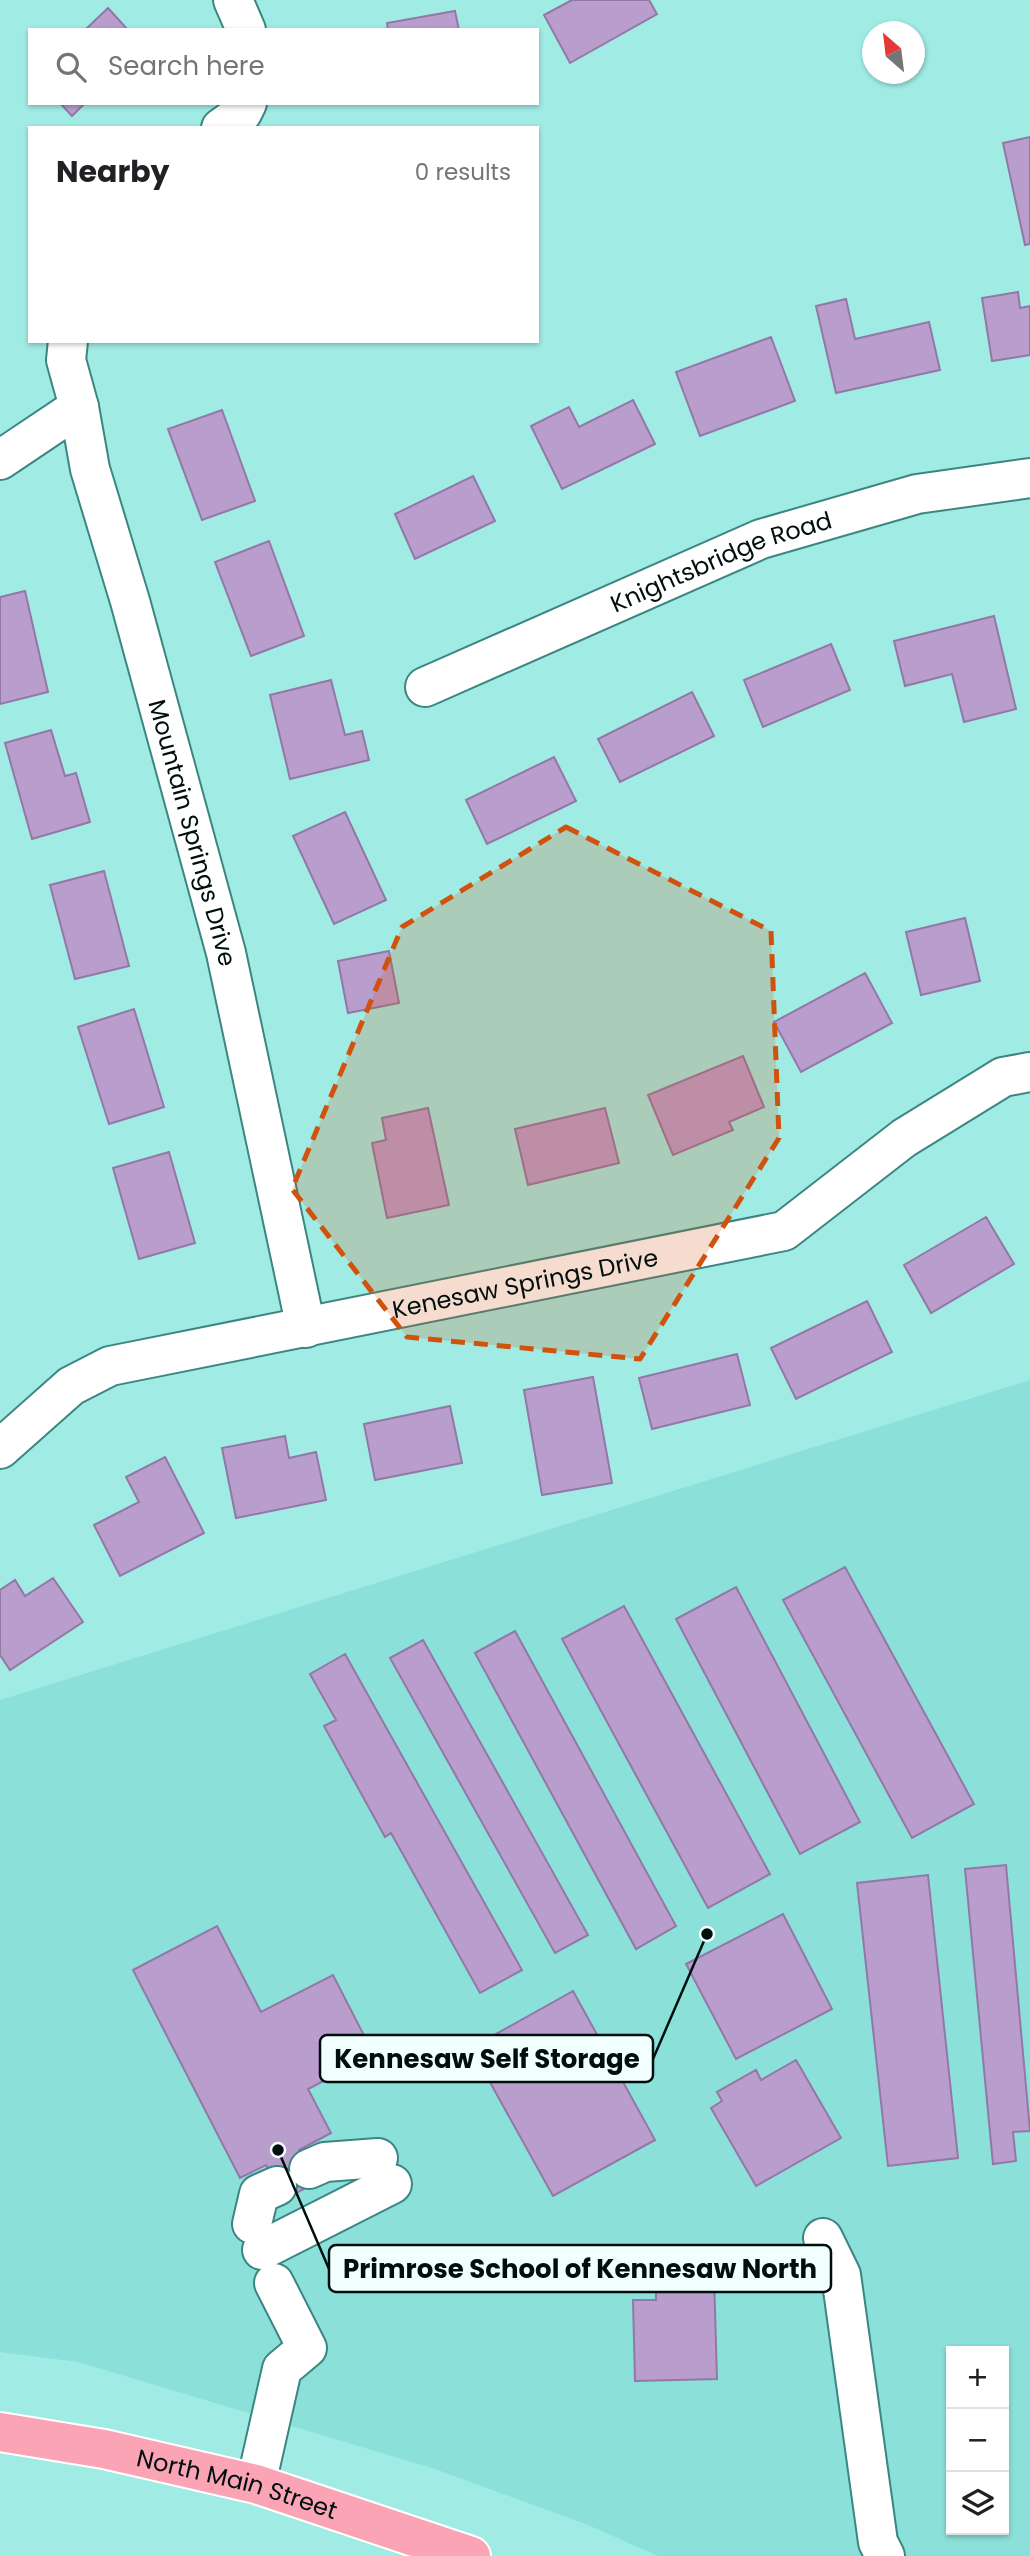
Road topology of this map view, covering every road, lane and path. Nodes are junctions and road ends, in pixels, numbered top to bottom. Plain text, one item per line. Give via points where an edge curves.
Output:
1 (233, 0) edge
2 (245, 28) edge
3 (246, 105) edge
4 (224, 126) edge
5 (68, 343) edge
6 (79, 407) junction
7 (0, 460) edge
8 (1030, 478) edge
9 (425, 687) dead end
10 (1030, 1072) edge
11 (306, 1328) junction
12 (0, 1449) edge
13 (823, 2238) dead end
14 (263, 2253) junction
15 (0, 2432) edge
16 (256, 2484) junction
17 (879, 2552) edge
18 (471, 2556) edge

1 - 2 street
3 - 4 street
5 - 6 street, Mountain Springs Drive via 66,360
6 - 7 street
6 - 11 street, Mountain Springs Drive via 90,469 226,953
8 - 9 street, Knightsbridge Road via 917,494 761,539
10 - 11 street, Kenesaw Springs Drive via 1003,1077 904,1138 784,1231
11 - 12 street, Kenesaw Springs Drive via 110,1367 71,1387
13 - 17 street via 841,2275
14 - 14 street via 385,2171 325,2162 259,2194
14 - 16 street via 307,2348 282,2369
15 - 16 main road, North Main Street via 104,2449
16 - 18 main road, North Main Street

